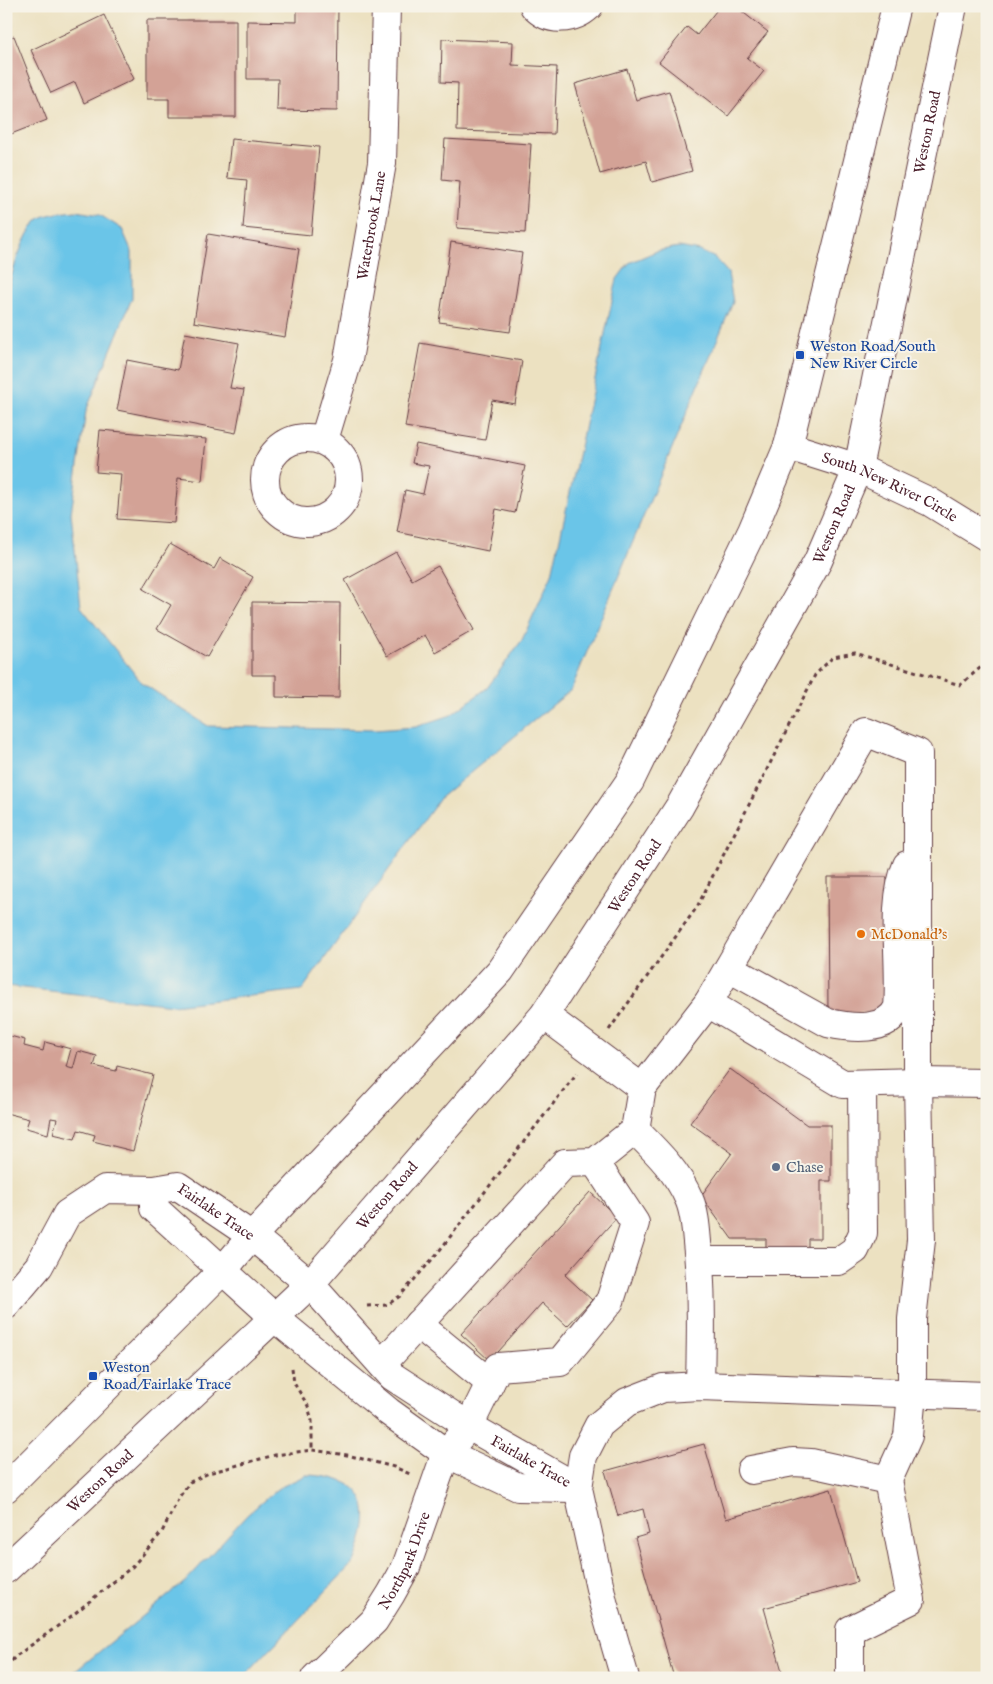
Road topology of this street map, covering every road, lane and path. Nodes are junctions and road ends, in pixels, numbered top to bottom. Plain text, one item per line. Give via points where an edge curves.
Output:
1 (386, 6) edge
2 (534, 6) edge
3 (589, 6) edge
4 (896, 6) edge
5 (953, 6) edge
6 (324, 440) dead end
7 (788, 446) junction
8 (858, 468) junction
9 (987, 536) edge
10 (987, 662) edge
11 (918, 840) junction
12 (728, 968) junction
13 (708, 1003) junction
14 (544, 1015) junction
15 (593, 1052) junction
16 (918, 1082) junction
17 (987, 1083) edge
18 (862, 1084) junction
19 (642, 1088) junction
20 (635, 1130) junction
21 (595, 1162) junction
22 (154, 1190) junction
23 (252, 1236) junction
24 (699, 1261) junction
25 (223, 1270) junction
26 (310, 1284) junction
27 (6, 1305) edge
28 (363, 1306) dead end
29 (275, 1318) junction
30 (418, 1324) junction
31 (382, 1364) junction
32 (292, 1366) dead end
33 (490, 1383) junction
34 (700, 1386) junction
35 (912, 1394) junction
36 (987, 1396) edge
37 (469, 1426) junction
38 (312, 1450) junction
39 (446, 1453) junction
40 (751, 1470) dead end
41 (888, 1480) junction
42 (436, 1485) junction
43 (6, 1488) edge
44 (578, 1488) junction
45 (6, 1569) edge
46 (6, 1667) edge
47 (315, 1678) edge
48 (625, 1678) edge
49 (850, 1678) edge

1 - 6 main road, Waterbrook Lane via 382,163 348,360
2 - 3 main road via 560,18 572,17
4 - 7 main road
5 - 8 main road, Weston Road
7 - 8 main road, South New River Circle
7 - 23 main road via 752,531 630,781 500,972
8 - 9 main road, South New River Circle via 930,502
8 - 14 main road, Weston Road via 818,561 680,806
10 - 15 path via 960,685 855,653 834,657 815,675 697,907
11 - 12 main road via 901,885 900,994 896,1013 890,1018 871,1026 845,1027 828,1023
11 - 12 main road via 918,753 866,732
11 - 16 main road
12 - 13 main road
13 - 18 main road via 843,1084
13 - 19 main road
14 - 15 main road
14 - 26 main road, Weston Road
15 - 19 main road
15 - 28 path via 400,1296 387,1305
16 - 17 main road
16 - 18 main road
16 - 35 main road via 921,1240 912,1319
18 - 24 main road via 863,1233 855,1250 839,1261
19 - 20 main road
20 - 21 main road
20 - 24 main road via 670,1166 690,1200
21 - 30 main road via 565,1163
21 - 33 main road, Northpark Drive via 635,1223 610,1301 560,1362 498,1368
22 - 23 main road, Fairlake Trace via 178,1186
22 - 25 main road, Fairlake Trace via 154,1208
22 - 27 main road, Fairlake Trace via 105,1189 67,1214 38,1266
23 - 25 main road
23 - 26 main road, Fairlake Trace
24 - 34 main road
25 - 29 main road, Fairlake Trace
25 - 43 main road
26 - 29 main road, Weston Road
26 - 31 main road, Fairlake Trace
29 - 39 main road, Fairlake Trace via 389,1412
29 - 45 main road, Weston Road
30 - 31 main road
30 - 33 main road
31 - 37 main road, Fairlake Trace via 392,1376
32 - 38 path via 294,1383 308,1406 312,1421
33 - 37 main road, Northpark Drive
34 - 35 main road
34 - 44 main road via 663,1388 627,1402 599,1425 583,1456
35 - 36 main road
35 - 41 main road via 908,1436
37 - 39 main road, Northpark Drive
37 - 44 main road, Fairlake Trace
38 - 42 path via 394,1468
38 - 46 path via 275,1456 190,1482 179,1496 162,1532 133,1566
39 - 42 main road, Northpark Drive
39 - 44 main road, Fairlake Trace via 518,1487
40 - 41 main road via 793,1462 811,1463
41 - 49 main road via 911,1600 850,1630
42 - 47 main road, Northpark Drive via 406,1567 392,1594 374,1621
44 - 48 main road via 603,1602

